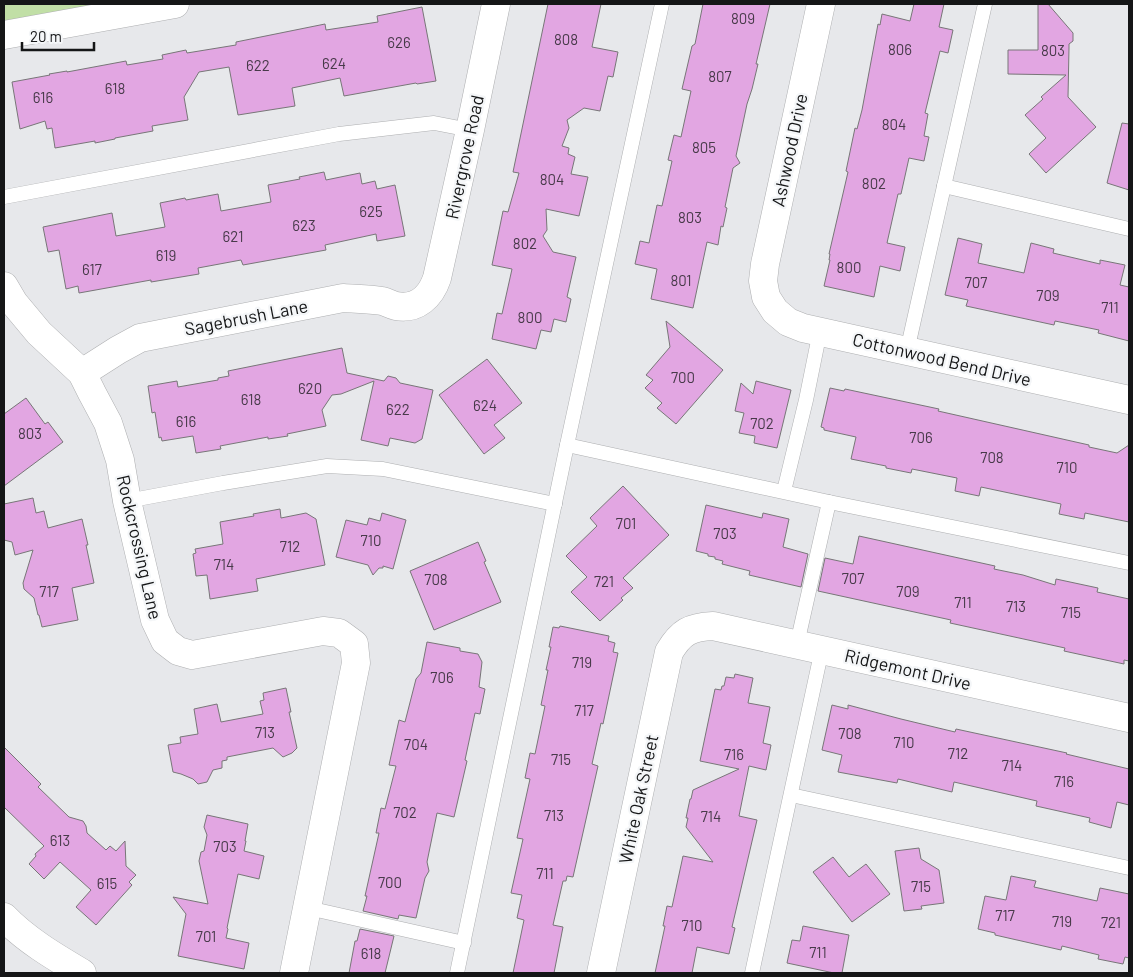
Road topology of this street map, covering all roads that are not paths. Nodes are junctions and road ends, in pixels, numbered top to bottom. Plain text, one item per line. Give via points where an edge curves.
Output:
1 (175, 4) edge
2 (496, 4) edge
3 (662, 4) edge
4 (821, 4) edge
5 (985, 4) edge
6 (4, 35) edge
7 (470, 130) junction
8 (944, 186) junction
9 (4, 197) edge
10 (1129, 229) edge
11 (4, 286) edge
12 (766, 297) joint
13 (418, 304) joint
14 (820, 331) junction
15 (907, 351) junction
16 (82, 373) junction
17 (1129, 400) edge
18 (567, 445) junction
19 (784, 491) junction
20 (127, 501) junction
21 (829, 502) junction
22 (555, 504) junction
23 (1129, 563) edge
24 (687, 631) joint
25 (810, 647) junction
26 (1129, 718) edge
27 (791, 795) junction
28 (1129, 868) edge
29 (308, 908) junction
30 (6, 926) edge
31 (464, 943) junction
32 (82, 973) edge
33 (294, 973) edge
34 (457, 973) edge
35 (601, 973) edge
36 (752, 973) edge

1 - 6 street
2 - 7 street, Rivergrove Road
3 - 18 lane
4 - 12 street, Ashwood Drive via 764,264
5 - 8 lane
7 - 9 lane via 434,124 339,134
7 - 13 street, Rivergrove Road via 437,278 433,289
8 - 10 lane
8 - 15 lane
11 - 16 street, Rockcrossing Lane via 40,333
12 - 14 street, Cottonwood Bend Drive via 788,322
13 - 16 street, Sagebrush Lane via 408,307 343,298 140,338
14 - 15 street, Cottonwood Bend Drive
14 - 19 lane
15 - 17 street, Cottonwood Bend Drive
16 - 20 street, Rockcrossing Lane via 108,423 120,460
18 - 19 lane
18 - 22 lane
19 - 21 lane
20 - 22 lane via 327,466 383,469
20 - 29 street, Rockcrossing Lane via 155,620 165,641 178,651 192,655 323,631 339,633 354,644 356,663
21 - 23 lane
21 - 25 lane
22 - 31 lane
24 - 25 street, Ridgemont Drive via 700,626 714,626
24 - 35 street, White Oak Street via 669,652
25 - 26 street, Ridgemont Drive
25 - 27 lane
27 - 28 lane
27 - 36 lane
29 - 31 lane
29 - 33 street, Rockcrossing Lane
30 - 32 street
31 - 34 lane

